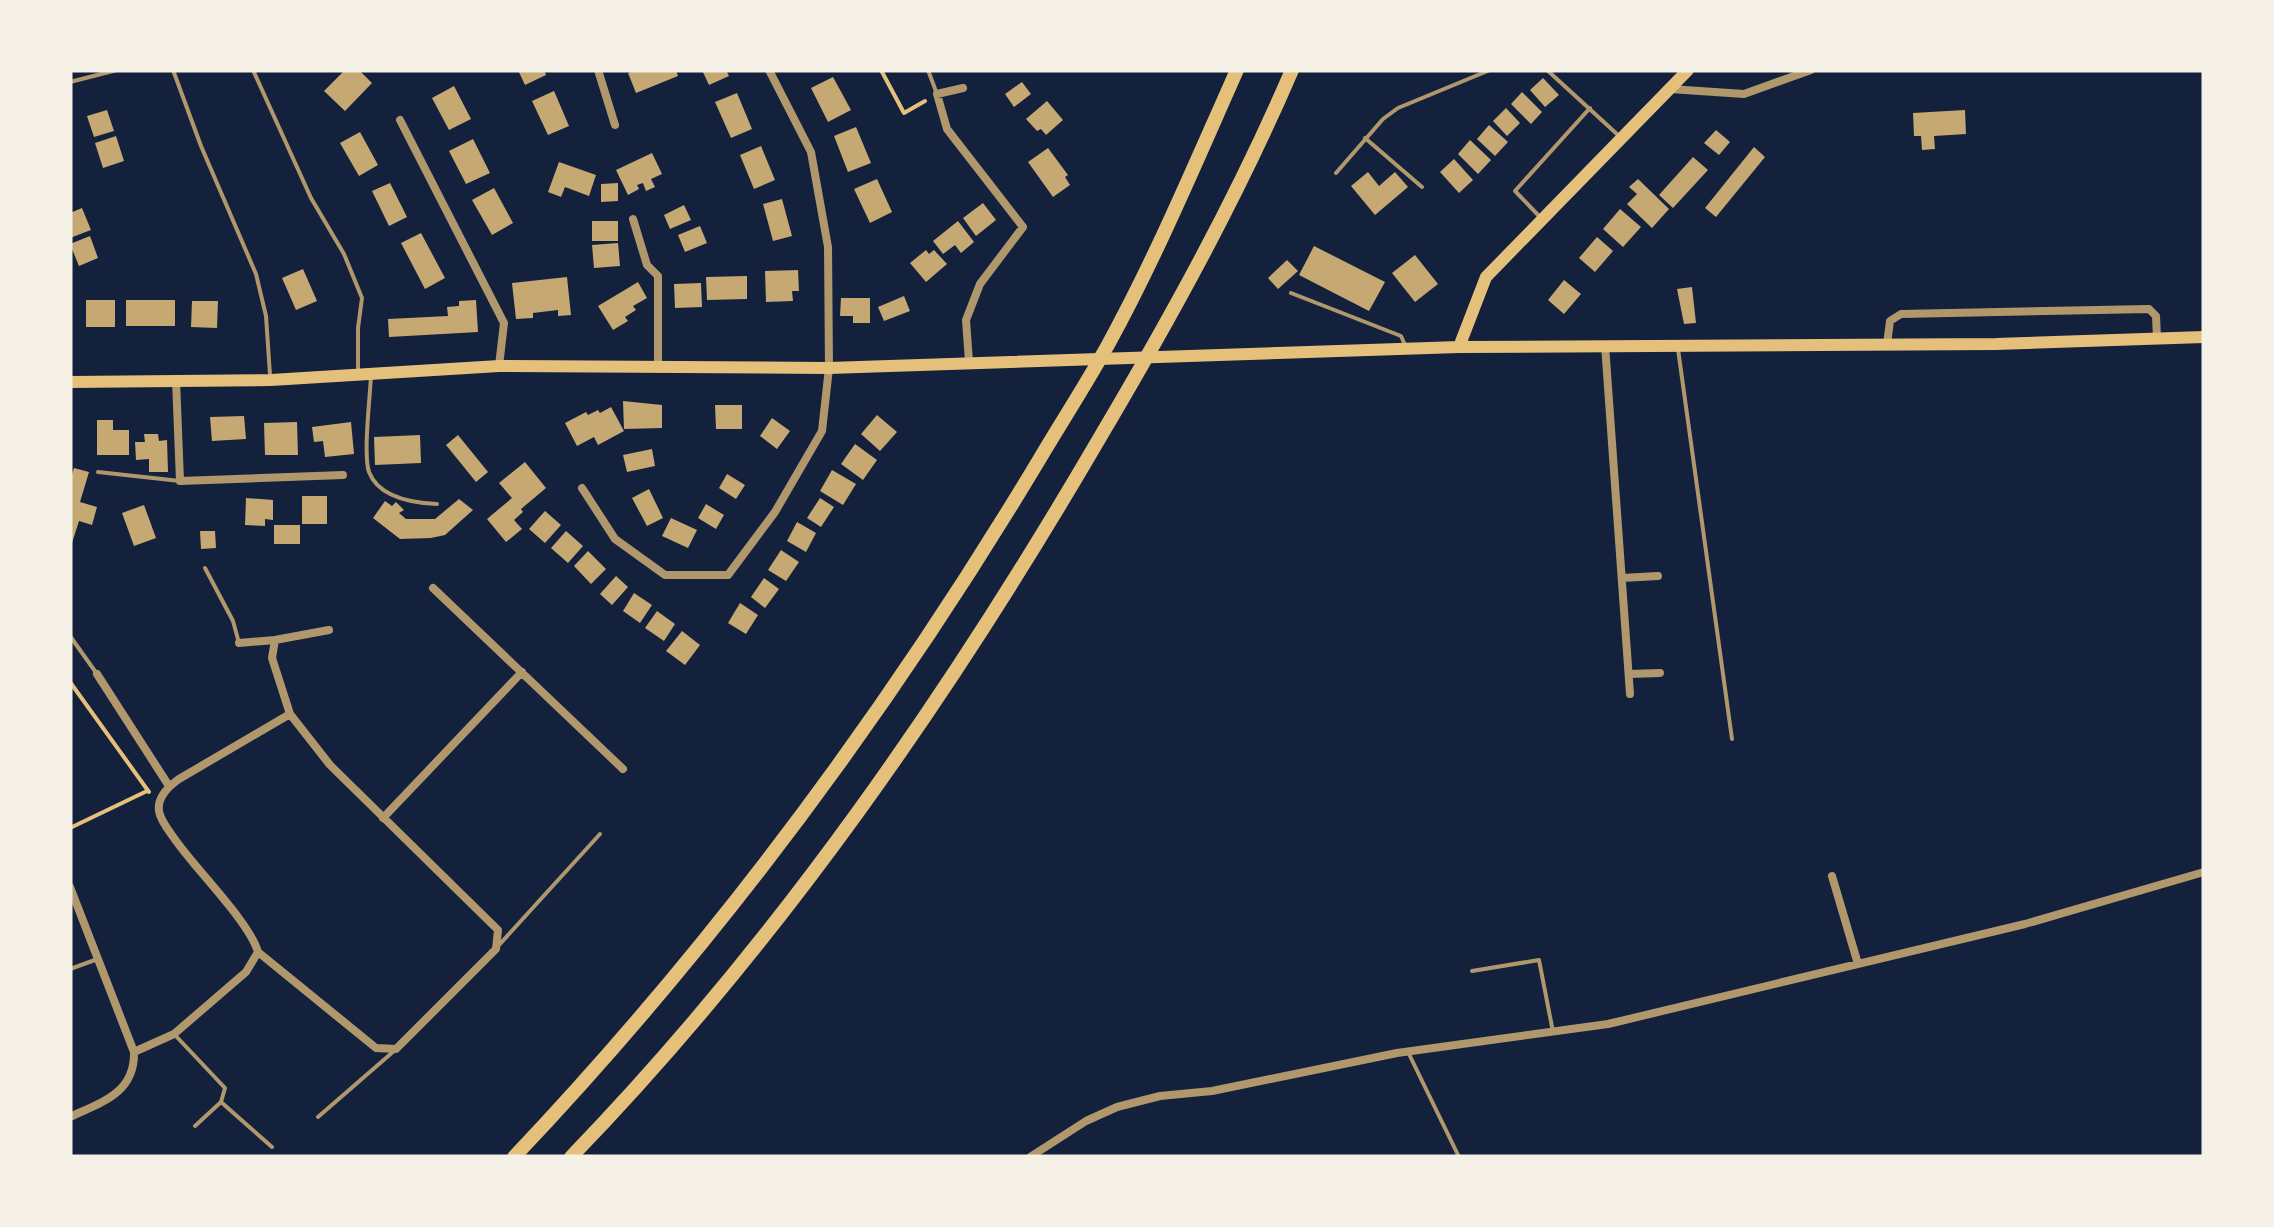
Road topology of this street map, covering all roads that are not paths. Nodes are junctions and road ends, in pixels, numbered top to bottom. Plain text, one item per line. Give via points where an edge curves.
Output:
1 (117, 70) edge
2 (173, 70) edge
3 (253, 70) edge
4 (598, 70) edge
5 (769, 70) edge
6 (928, 70) edge
7 (1238, 70) edge
8 (1292, 70) edge
9 (1490, 70) edge
10 (1548, 70) edge
11 (1688, 70) edge
12 (1811, 70) edge
13 (70, 82) edge
14 (963, 88) dead end
15 (1670, 89) junction
16 (938, 94) junction
17 (1590, 108) junction
18 (400, 120) dead end
19 (615, 125) dead end
20 (1365, 138) junction
21 (1622, 138) junction
22 (1336, 173) dead end
23 (1422, 187) dead end
24 (1542, 219) junction
25 (632, 220) dead end
26 (1291, 293) dead end
27 (2204, 337) edge
28 (2157, 338) junction
29 (1677, 344) junction
30 (1887, 344) junction
31 (1605, 346) junction
32 (1459, 348) junction
33 (1407, 349) junction
34 (969, 362) junction
35 (498, 366) junction
36 (829, 368) junction
37 (658, 369) junction
38 (365, 376) junction
39 (176, 380) junction
40 (271, 380) junction
41 (70, 382) edge
42 (98, 472) dead end
43 (343, 475) dead end
44 (180, 481) junction
45 (582, 488) dead end
46 (437, 504) dead end
47 (205, 568) dead end
48 (1658, 576) dead end
49 (1622, 578) junction
50 (433, 588) dead end
51 (329, 630) dead end
52 (70, 636) edge
53 (275, 640) junction
54 (239, 643) joint
55 (522, 672) junction
56 (1660, 673) dead end
57 (96, 674) joint
58 (1629, 674) junction
59 (1630, 694) dead end
60 (290, 714) junction
61 (1732, 738) dead end
62 (623, 768) dead end
63 (169, 786) junction
64 (383, 818) junction
65 (600, 834) dead end
66 (2204, 872) edge
67 (1832, 876) dead end
68 (70, 887) edge
69 (496, 949) junction
70 (258, 952) junction
71 (100, 958) junction
72 (1858, 964) junction
73 (70, 970) edge
74 (1472, 971) dead end
75 (1552, 1032) junction
76 (174, 1034) junction
77 (396, 1049) junction
78 (134, 1052) junction
79 (1408, 1052) junction
80 (220, 1102) junction
81 (70, 1116) edge
82 (318, 1117) dead end
83 (195, 1126) dead end
84 (272, 1146) dead end
85 (514, 1157) edge
86 (571, 1157) edge
87 (1030, 1157) edge
88 (1459, 1157) edge

1 - 13 lane
2 - 40 lane via 256,274
3 - 38 lane via 362,298 358,328
4 - 19 street
5 - 36 street via 811,152 828,247
6 - 16 lane
7 - 85 highway via 1109,343 980,559 797,824 672,980
8 - 86 highway via 1194,276 1006,597 731,981
9 - 20 lane via 1398,108
10 - 17 lane
11 - 15 main road
12 - 15 street via 1744,94
14 - 16 street
15 - 21 main road
16 - 34 street via 947,129 1023,227 980,284 966,320
17 - 21 lane
17 - 24 lane via 1515,191
18 - 35 street via 504,323
20 - 22 lane
20 - 23 lane
21 - 24 main road
24 - 32 main road via 1486,277
25 - 37 street via 647,265 658,276
26 - 33 lane via 1400,336
27 - 28 main road
28 - 30 main road
28 - 30 street via 2156,316 2148,309 1901,314 1890,321
29 - 30 main road
29 - 31 main road
29 - 61 lane
31 - 32 main road
31 - 49 street
32 - 33 main road
33 - 34 main road
34 - 36 main road
35 - 37 main road
35 - 38 main road
36 - 37 main road
36 - 45 street via 822,431 728,575 665,575 615,538
38 - 40 main road
38 - 46 lane via 369,471 409,503
39 - 40 main road
39 - 41 main road
39 - 44 street
42 - 44 lane
43 - 44 street
47 - 54 lane
48 - 49 street
49 - 58 street
50 - 55 street
51 - 53 street
52 - 57 lane
53 - 54 street
53 - 60 street via 272,658
55 - 62 street
55 - 64 street
56 - 58 street
57 - 63 street
58 - 59 street
60 - 63 street
60 - 64 street
63 - 70 street via 158,810
64 - 69 street via 498,930
65 - 69 lane
66 - 72 street
67 - 72 street
68 - 71 street
69 - 77 street
70 - 76 street via 246,972
70 - 77 street via 376,1048
71 - 73 lane
71 - 78 street
72 - 75 street
74 - 75 lane via 1539,960
75 - 79 street
76 - 78 street
76 - 80 lane via 225,1088
77 - 82 lane
78 - 81 street via 132,1076 114,1097
79 - 87 street via 1117,1106
79 - 88 lane
80 - 83 lane
80 - 84 lane

